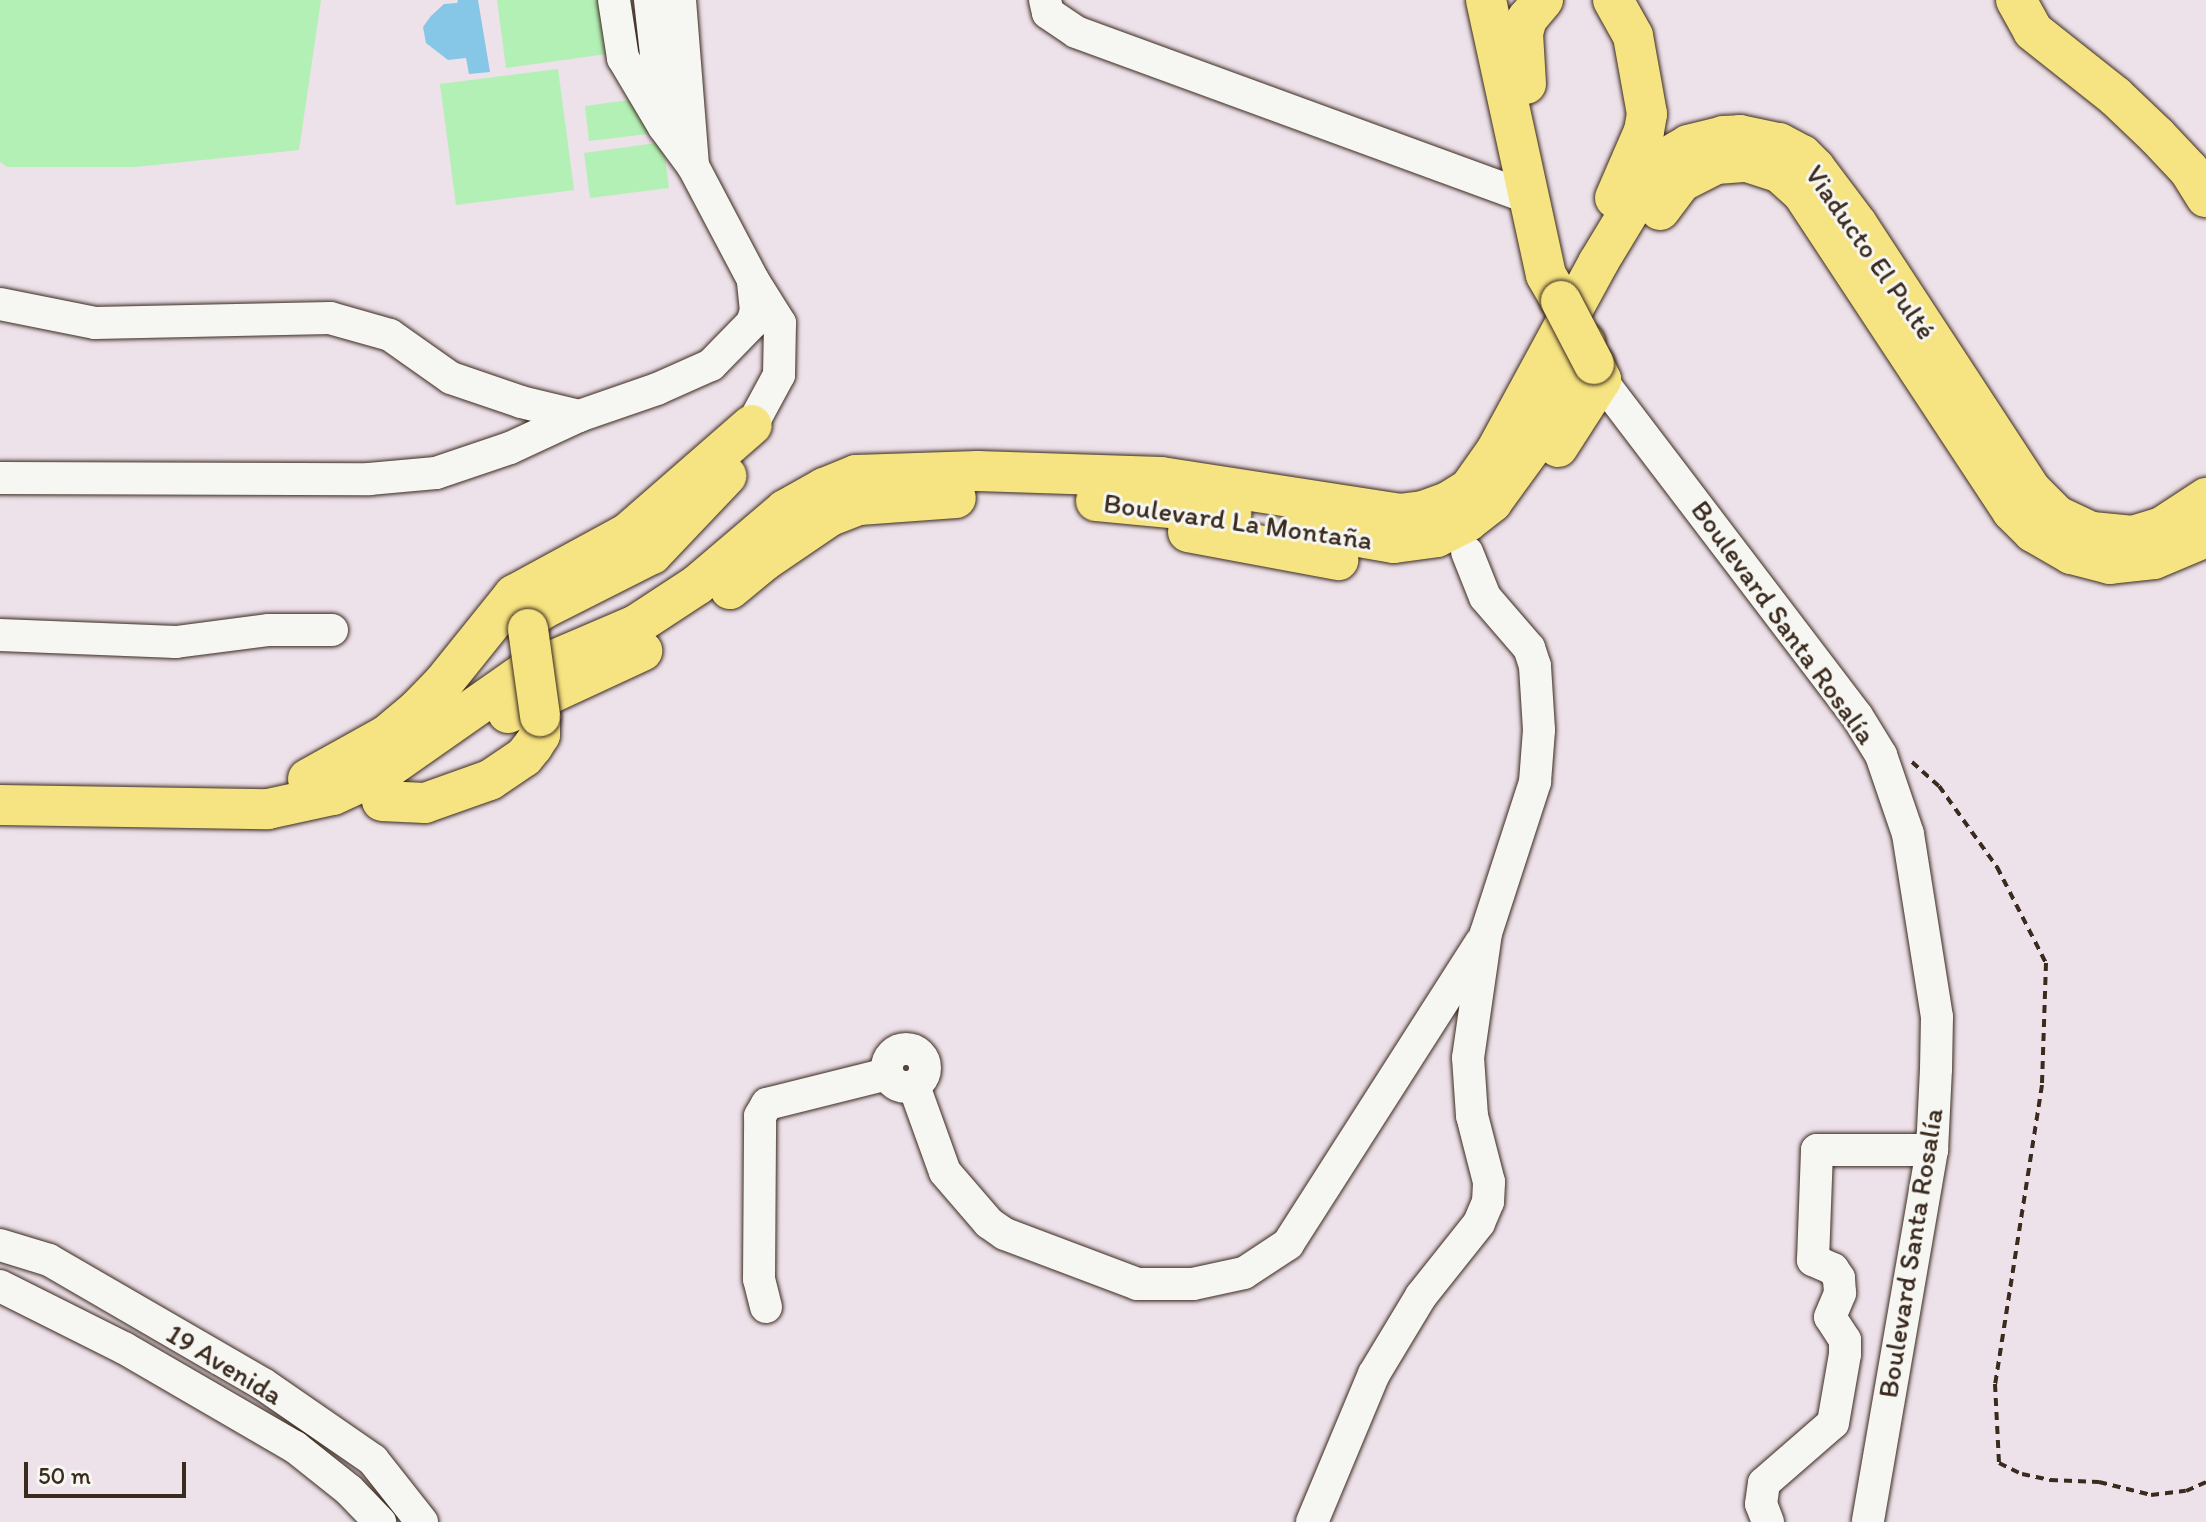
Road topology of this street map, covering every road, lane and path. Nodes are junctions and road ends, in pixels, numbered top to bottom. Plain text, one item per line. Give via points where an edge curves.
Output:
1 (614, 0) edge
2 (650, 0) edge
3 (680, 0) edge
4 (1045, 0) edge
5 (1486, 0) edge
6 (1543, 0) edge
7 (1613, 0) edge
8 (2016, 0) edge
9 (693, 132) junction
10 (693, 166) junction
11 (1527, 197) junction
12 (2206, 197) edge
13 (1598, 263) junction
14 (753, 280) junction
15 (1556, 295) junction
16 (0, 304) edge
17 (1579, 366) junction
18 (579, 416) junction
19 (752, 425) junction
20 (0, 478) edge
21 (1064, 486) junction
22 (2206, 498) edge
23 (2206, 537) edge
24 (1467, 552) junction
25 (332, 630) dead end
26 (0, 635) edge
27 (1904, 756) dead end
28 (382, 801) junction
29 (0, 805) edge
30 (60, 807) junction
31 (0, 828) edge
32 (1486, 933) junction
33 (1932, 1150) junction
34 (0, 1245) edge
35 (0, 1286) edge
36 (766, 1307) dead end
37 (2206, 1482) edge
38 (380, 1522) edge
39 (422, 1522) edge
40 (1312, 1522) edge
41 (1768, 1522) edge
42 (1868, 1522) edge

1 - 10 street via 623,58
2 - 9 street via 667,97
3 - 9 street
4 - 11 street via 1048,13 1076,32
5 - 11 main road
6 - 15 main road via 1527,19 1522,58
7 - 13 main road via 1633,36 1647,114 1598,239
8 - 12 main road via 2033,31 2157,136
9 - 10 street
10 - 14 street
11 - 15 main road
13 - 17 main road, Viaducto El Pulté
13 - 22 main road, Viaducto El Pulté via 1650,177 1671,155 1723,136 1779,143 1802,155 1827,181 2049,510 2092,532 2133,536 2162,527
14 - 18 street via 752,323 711,365
14 - 19 street via 780,323 782,347 779,375
15 - 17 main road, bridge
15 - 21 main road via 1458,464 1429,484 1385,490 1187,455 1075,456
16 - 18 street via 95,323 330,318 390,335 451,378
17 - 21 main road, Boulevard La Montaña via 1501,492 1468,521 1437,537 1377,542
17 - 23 main road, Viaducto El Pulté via 1651,223 1681,182 1716,164 1758,164 1780,173 1803,194 2012,511 2033,532 2071,554 2110,564 2154,559
17 - 24 main road via 1523,502
17 - 33 street, Boulevard Santa Rosalía via 1758,583 1881,755 1914,861 1937,1017
18 - 20 street via 510,448 436,473 369,479
19 - 28 main road, bridge via 738,461 672,536 637,563 530,618 540,735 524,757 490,780 425,803
19 - 30 main road via 628,533 514,595 418,709 345,761 307,780 267,788 100,791
21 - 24 main road via 1112,518 1347,561 1402,567
21 - 28 main road, Boulevard La Montaña via 859,505 830,516 652,647 519,706
21 - 30 main road, Boulevard La Montaña via 866,474 824,488 785,510 697,585 636,625 524,673 391,767 333,795 268,809
24 - 32 street via 1485,597 1529,648 1539,715 1535,782
25 - 26 street via 269,630 176,642
27 - 37 path via 1939,786 1997,867 2046,963 2042,1085 1995,1384 1999,1463 2050,1480 2099,1482 2151,1495 2186,1491
28 - 31 main road, Boulevard La Montaña via 331,819 242,831
29 - 30 main road, Boulevard La Montaña
32 - 36 street via 1288,1244 1244,1273 1193,1284 1137,1284 1005,1234 945,1172 901,1080 767,1104 760,1116 759,1279
32 - 40 street via 1468,1058 1472,1116 1489,1182 1488,1202 1479,1223 1421,1296 1374,1374
33 - 41 street via 1817,1150 1813,1260 1839,1278 1840,1293 1830,1317 1845,1340 1845,1354 1833,1423 1764,1483 1761,1504
33 - 42 street, Boulevard Santa Rosalía
34 - 39 street, 19 Avenida via 49,1260 263,1384 373,1460
35 - 38 street, 19 Avenida via 124,1348 295,1447

